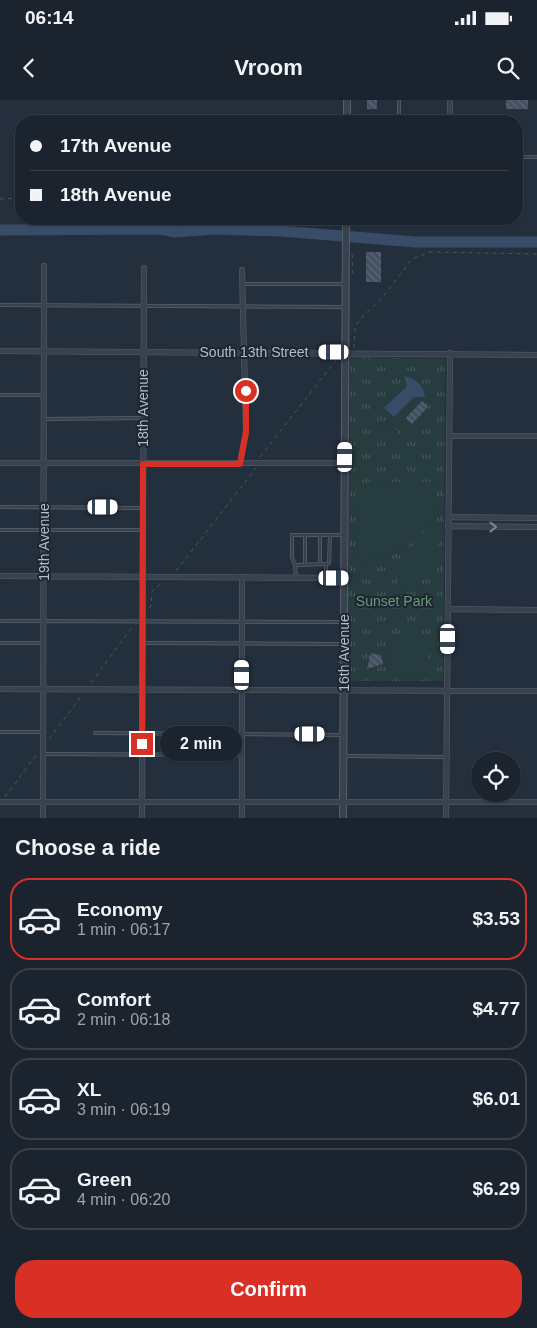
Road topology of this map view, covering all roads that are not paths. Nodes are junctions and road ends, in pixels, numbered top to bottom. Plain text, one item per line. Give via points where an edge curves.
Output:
1 (347, 100) edge
2 (399, 100) edge
3 (450, 100) edge
4 (347, 115) edge
5 (399, 115) edge
6 (450, 115) edge
7 (523, 157) edge
8 (537, 157) edge
9 (346, 225) edge
10 (44, 266) dead end
11 (144, 268) dead end
12 (242, 270) dead end
13 (242, 284) junction
14 (346, 284) junction
15 (0, 305) edge
16 (44, 305) junction
17 (144, 305) junction
18 (243, 307) junction
19 (346, 307) junction
20 (0, 351) edge
21 (44, 351) junction
22 (144, 351) junction
23 (243, 352) junction
24 (346, 352) junction
25 (450, 353) junction
26 (537, 355) edge
27 (0, 395) edge
28 (44, 395) junction
29 (44, 418) junction
30 (143, 418) junction
31 (449, 436) junction
32 (537, 436) edge
33 (0, 463) edge
34 (44, 463) junction
35 (345, 463) junction
36 (143, 464) junction
37 (240, 464) junction
38 (0, 507) edge
39 (44, 507) junction
40 (143, 508) junction
41 (448, 517) junction
42 (537, 518) edge
43 (448, 526) junction
44 (537, 527) edge
45 (0, 530) edge
46 (44, 530) junction
47 (143, 530) junction
48 (305, 535) junction
49 (320, 535) junction
50 (330, 535) junction
51 (345, 535) junction
52 (320, 564) junction
53 (327, 564) junction
54 (295, 565) junction
55 (305, 565) junction
56 (0, 576) edge
57 (44, 576) junction
58 (143, 577) junction
59 (242, 578) junction
60 (296, 578) junction
61 (326, 578) junction
62 (344, 578) junction
63 (448, 609) junction
64 (537, 610) edge
65 (0, 621) edge
66 (44, 621) junction
67 (242, 621) junction
68 (143, 622) junction
69 (344, 622) junction
70 (0, 643) edge
71 (143, 643) junction
72 (43, 644) junction
73 (242, 644) junction
74 (344, 644) junction
75 (0, 689) edge
76 (43, 689) junction
77 (142, 689) junction
78 (242, 690) junction
79 (344, 690) junction
80 (447, 691) junction
81 (537, 691) edge
82 (0, 732) edge
83 (43, 732) junction
84 (95, 733) dead end
85 (142, 733) junction
86 (242, 734) junction
87 (343, 734) junction
88 (43, 754) junction
89 (142, 754) junction
90 (242, 756) junction
91 (343, 756) junction
92 (446, 756) junction
93 (0, 802) edge
94 (43, 802) junction
95 (142, 802) junction
96 (242, 802) junction
97 (537, 802) edge
98 (343, 803) junction
99 (446, 803) junction
100 (43, 818) edge
101 (142, 818) edge
102 (242, 818) edge
103 (343, 818) edge
104 (446, 818) edge

1 - 4 street
2 - 5 lane
3 - 6 street
7 - 8 lane
9 - 14 street, 16th Avenue
10 - 16 street, 19th Avenue
11 - 17 street, 18th Avenue
12 - 13 street
13 - 14 lane
13 - 18 street
14 - 19 street, 16th Avenue
15 - 16 lane
16 - 17 lane
16 - 21 street, 19th Avenue
17 - 18 lane
17 - 22 street, 18th Avenue
18 - 19 lane
18 - 23 street
19 - 24 street, 16th Avenue
20 - 21 street, South 13th Street
21 - 22 street, South 13th Street
21 - 28 street, 19th Avenue
22 - 23 street, South 13th Street
22 - 30 street, 18th Avenue
23 - 24 street, South 13th Street
23 - 37 street via 246,432
24 - 25 street, South 13th Street
24 - 35 street, 16th Avenue
25 - 26 street, South 13th Street
25 - 31 street
27 - 28 lane
28 - 29 street, 19th Avenue
29 - 30 lane
29 - 34 street, 19th Avenue
30 - 36 street, 18th Avenue
31 - 32 street
31 - 41 street
33 - 34 street
34 - 36 street
34 - 39 street, 19th Avenue
35 - 37 street
35 - 51 street, 16th Avenue
36 - 37 street
36 - 40 street, 18th Avenue
38 - 39 lane
39 - 40 lane
39 - 46 street, 19th Avenue
40 - 47 street, 18th Avenue
41 - 42 street
41 - 43 street
43 -> 44 street
43 - 63 street
45 - 46 lane
46 - 47 lane
46 - 57 street, 19th Avenue
47 - 58 street, 18th Avenue
48 - 49 lane
48 - 54 lane via 292,535
48 - 55 lane
49 - 50 lane
49 - 52 lane
50 - 51 lane
50 - 53 lane
51 - 62 street, 16th Avenue
52 - 53 lane
52 - 55 lane
53 - 61 lane
54 - 55 lane
54 - 60 lane
56 - 57 street
57 - 58 street
57 - 66 street, 19th Avenue
58 - 59 street
58 - 68 street, 18th Avenue
59 - 60 street
59 - 67 street
60 - 61 street
61 - 62 street
62 - 69 street, 16th Avenue
63 - 64 street
63 - 80 street
65 - 66 lane
66 - 68 lane
66 - 72 street, 19th Avenue
67 - 68 lane
67 - 69 lane
67 - 73 street
68 - 71 street, 18th Avenue
69 - 74 street, 16th Avenue
70 - 72 lane
71 - 73 lane
71 - 77 street, 18th Avenue
72 - 76 street, 19th Avenue
73 - 74 lane
73 - 78 street
74 - 79 street, 16th Avenue
75 - 76 street
76 - 77 street
76 - 83 street, 19th Avenue
77 - 78 street
77 - 85 street, 18th Avenue
78 - 79 street
78 - 86 street
79 - 80 street
79 - 87 street, 16th Avenue
80 - 81 street
80 - 92 street
82 - 83 lane
83 - 88 street, 19th Avenue
84 - 85 lane
85 - 86 lane
85 - 89 street, 18th Avenue
86 - 87 lane
86 - 90 street
87 - 91 street, 16th Avenue
88 - 89 lane
88 - 94 street, 19th Avenue
89 - 90 lane
89 - 95 street, 18th Avenue
90 - 96 street
91 - 92 lane
91 - 98 street, 16th Avenue
92 - 99 street
93 - 94 street
94 - 95 street
94 - 100 street, 19th Avenue
95 - 96 street
95 - 101 street, 18th Avenue
96 - 98 street
96 - 102 street
97 - 99 street
98 - 99 street
98 - 103 street, 16th Avenue
99 - 104 street

